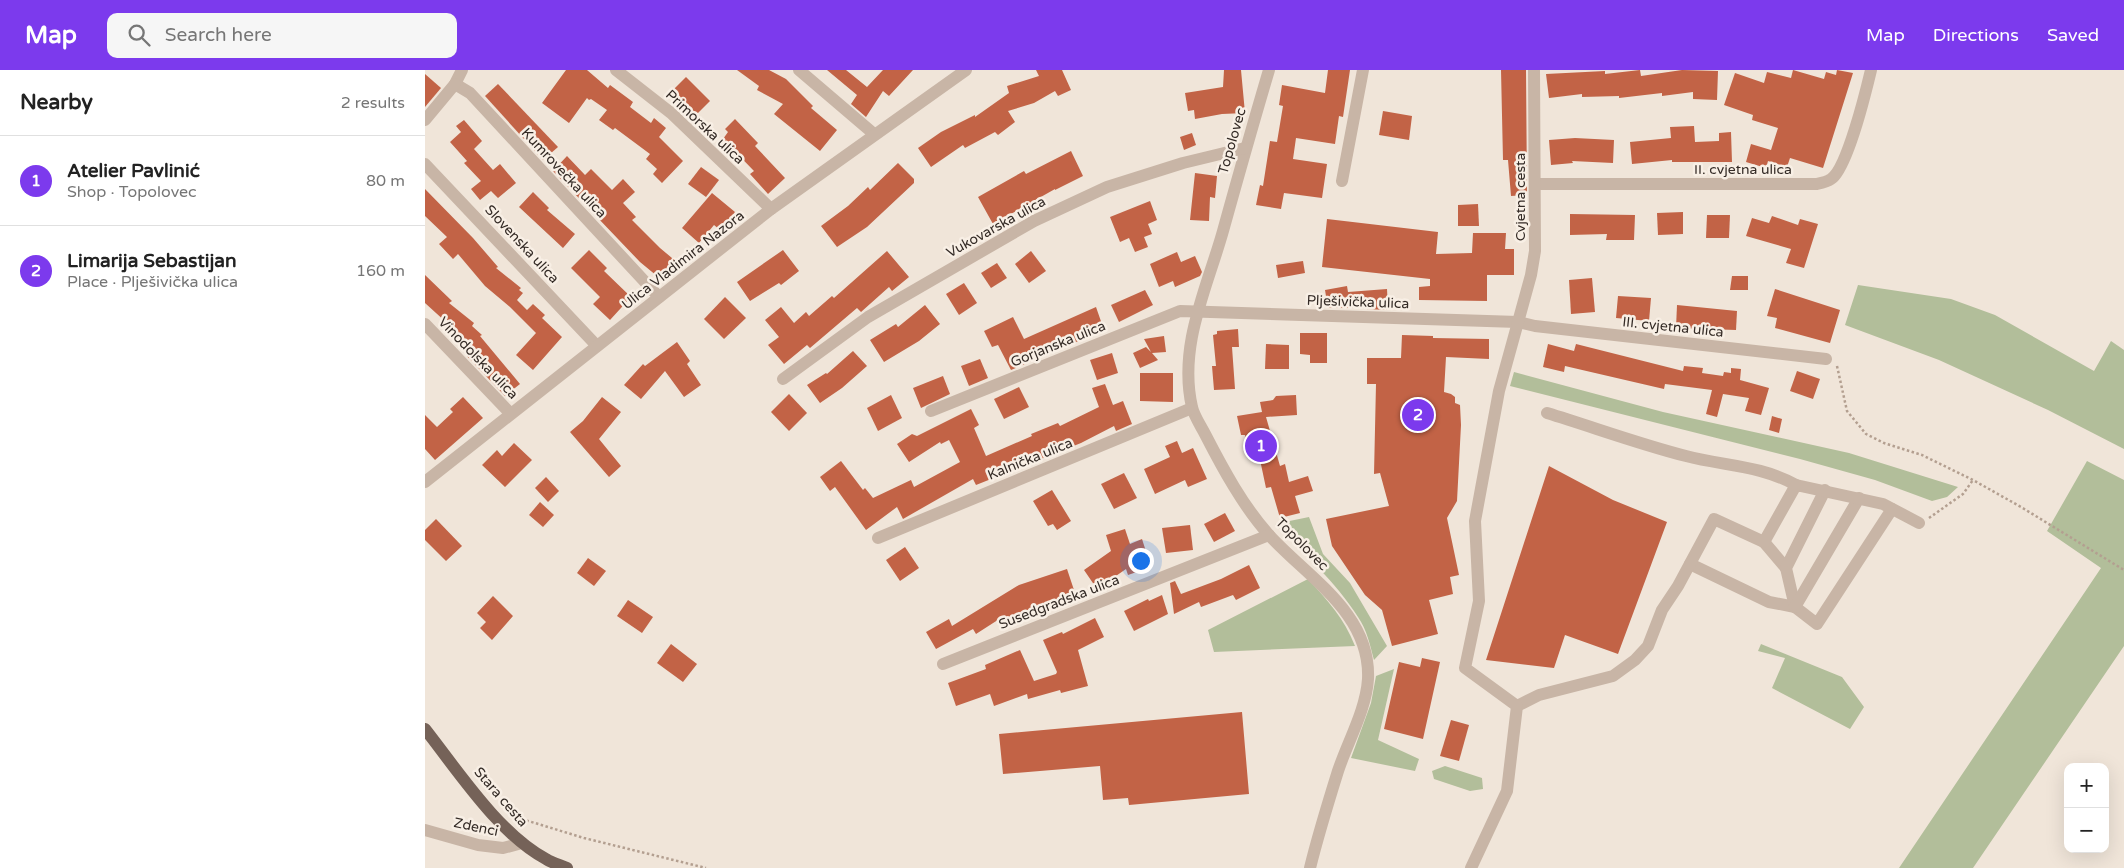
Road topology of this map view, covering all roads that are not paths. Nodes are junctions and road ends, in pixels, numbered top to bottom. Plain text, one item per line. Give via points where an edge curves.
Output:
1 (462, 70) edge
2 (616, 70) edge
3 (799, 70) edge
4 (966, 70) edge
5 (1269, 70) edge
6 (1363, 70) edge
7 (1534, 70) edge
8 (1871, 70) edge
9 (455, 84) junction
10 (425, 120) edge
11 (874, 134) junction
12 (1245, 148) junction
13 (425, 164) edge
14 (1342, 182) dead end
15 (1536, 184) junction
16 (771, 209) junction
17 (659, 297) junction
18 (1197, 310) junction
19 (1517, 322) junction
20 (425, 324) edge
21 (597, 346) junction
22 (1826, 359) road end
23 (783, 379) dead end
24 (1192, 408) junction
25 (931, 411) dead end
26 (510, 413) junction
27 (1547, 413) dead end
28 (427, 476) edge
29 (1796, 485) junction
30 (1825, 490) junction
31 (1859, 498) junction
32 (1892, 508) junction
33 (1919, 523) road end
34 (1269, 535) junction
35 (879, 538) dead end
36 (1764, 542) junction
37 (1690, 564) junction
38 (1786, 568) junction
39 (1795, 607) junction
40 (943, 664) dead end
41 (1517, 706) junction
42 (425, 729) edge
43 (425, 830) edge
44 (522, 843) junction
45 (567, 868) edge
46 (1310, 868) edge
47 (1471, 868) edge

1 - 9 street
2 - 16 street, Primorska ulica via 671,113
3 - 11 street
4 - 11 street, Ulica Vladimira Nazora
5 - 12 street, Topolovec
6 - 14 street
7 - 15 street, Cvjetna cesta
8 - 15 street, II. cvjetna ulica via 1841,168 1831,179 1816,184
9 - 10 street
9 - 17 street, Kumrovečka ulica via 470,93
11 - 16 street, Ulica Vladimira Nazora
12 - 18 street, Topolovec via 1223,233
12 - 23 street, Vukovarska ulica via 1107,187 1034,221 868,317
13 - 21 street, Slovenska ulica
15 - 19 street, Cvjetna cesta via 1535,251
16 - 17 street, Ulica Vladimira Nazora
17 - 21 street, Ulica Vladimira Nazora
18 - 19 street, Plješivička ulica
18 - 24 street, Topolovec via 1191,338 1189,378
18 - 25 street, Gorjanska ulica via 1180,310
19 - 22 street, III. cvjetna ulica
19 - 41 street, Cvjetna cesta via 1499,391 1475,522 1479,601 1465,668
20 - 26 street, Vinodolska ulica
21 - 26 street, Ulica Vladimira Nazora
24 - 34 street, Topolovec via 1218,459
24 - 35 street, Kalnička ulica
26 - 28 street, Ulica Vladimira Nazora
27 - 29 street via 1687,456 1746,466
29 - 30 street
29 - 36 street
30 - 31 street
30 - 38 street
31 - 32 street
31 - 39 street
32 - 33 street
32 - 39 street via 1817,624
34 - 40 street, Susedgradska ulica
34 - 46 street, Topolovec via 1335,599 1353,623 1366,659 1368,679 1364,699 1338,770
36 - 37 street via 1714,519
36 - 38 street
37 - 39 street via 1769,602
37 - 41 street via 1662,610 1649,646 1635,660 1613,676 1539,696
38 - 39 street
41 - 47 street via 1507,791
42 - 44 main road, Stara cesta via 499,822
43 - 44 street, Zdenci via 478,845 503,848
44 - 45 main road, Stara cesta via 547,860

